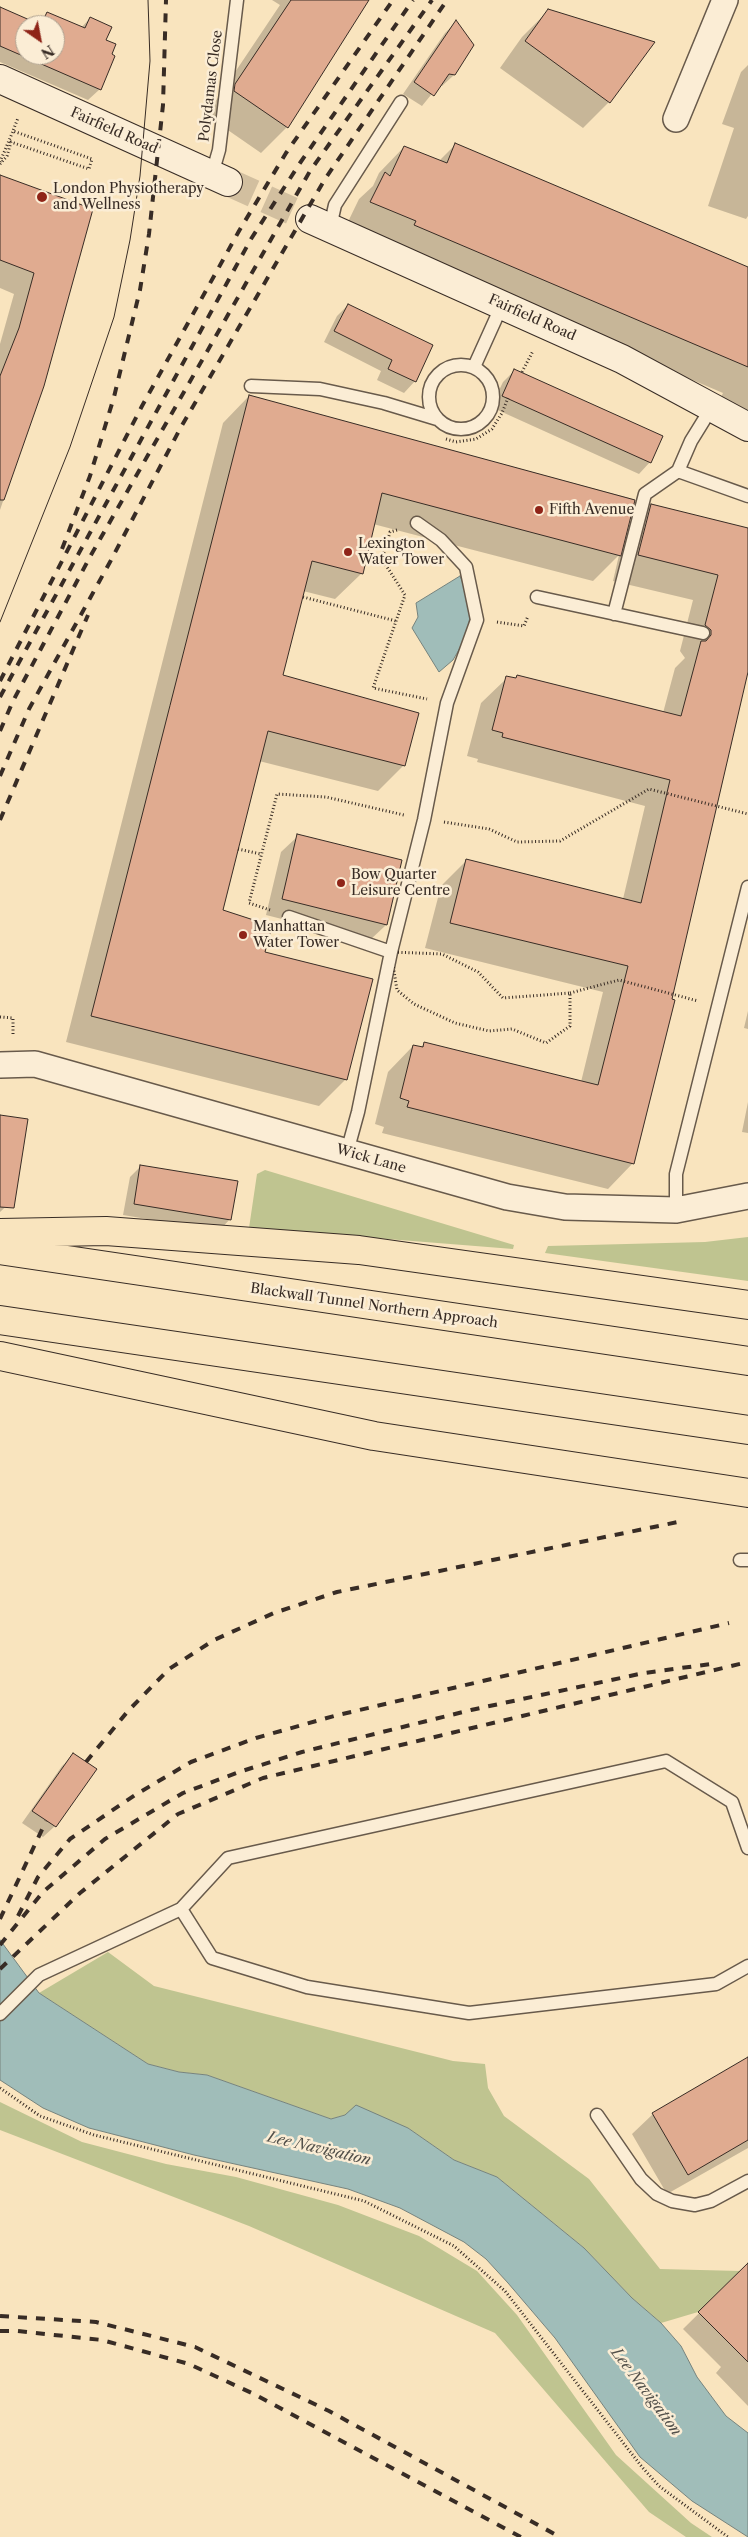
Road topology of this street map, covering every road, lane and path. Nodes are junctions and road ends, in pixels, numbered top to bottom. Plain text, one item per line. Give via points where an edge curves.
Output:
1 (237, 0) edge
2 (726, 0) edge
3 (0, 79) edge
4 (29, 92) junction
5 (401, 102) dead end
6 (676, 119) dead end
7 (13, 131) junction
8 (0, 163) edge
9 (220, 178) joint
10 (320, 223) joint
11 (502, 305) junction
12 (474, 367) junction
13 (251, 386) dead end
14 (508, 398) dead end
15 (712, 407) junction
16 (437, 419) junction
17 (748, 426) edge
18 (441, 437) dead end
19 (678, 471) junction
20 (748, 496) edge
21 (417, 523) joint
22 (303, 597) dead end
23 (537, 597) joint
24 (614, 614) junction
25 (477, 620) junction
26 (396, 621) junction
27 (703, 633) dead end
28 (447, 703) junction
29 (748, 814) edge
30 (424, 820) junction
31 (238, 849) dead end
32 (261, 854) junction
33 (748, 887) edge
34 (264, 908) dead end
35 (289, 917) dead end
36 (391, 952) junction
37 (570, 993) junction
38 (718, 1006) junction
39 (0, 1017) edge
40 (13, 1018) dead end
41 (0, 1065) edge
42 (347, 1152) junction
43 (748, 1196) edge
44 (676, 1210) junction
45 (0, 1233) edge
46 (0, 1250) edge
47 (748, 1305) edge
48 (0, 1320) edge
49 (0, 1356) edge
50 (748, 1361) edge
51 (748, 1430) edge
52 (748, 1493) edge
53 (748, 1848) edge
54 (181, 1909) junction
55 (748, 1966) edge
56 (0, 2014) edge
57 (0, 2088) edge
58 (597, 2115) dead end
59 (748, 2181) edge
60 (728, 2537) edge

1 - 9 lane, Polydamas Close via 219,150
2 - 6 street
3 - 4 main road, Fairfield Road
4 - 7 path
4 - 9 main road, Fairfield Road
5 - 10 lane
7 - 8 path
7 - 8 path via 92,159 89,169 11,142 7,156
10 - 11 main road, Fairfield Road
11 - 12 lane
11 - 15 main road, Fairfield Road via 622,358
12 - 16 lane via 454,366 442,371 435,379 429,399
12 - 16 lane via 489,380 493,390 493,403 487,416 480,424 464,429 450,427
13 - 16 lane via 320,389
14 - 18 path via 492,429 476,439 456,442
15 - 17 main road, Fairfield Road
15 - 19 lane via 691,441
19 - 20 lane
19 - 24 lane via 645,494
21 - 25 lane via 441,540 466,567
21 - 26 path via 390,532 382,559 405,595
22 - 26 path
23 - 24 lane
23 - 25 path via 524,626
24 - 27 lane
25 - 28 lane
26 - 28 path via 373,688
28 - 30 lane
29 - 30 path via 649,789 560,841 517,842 489,829
30 - 32 path via 326,797 277,794
30 - 36 lane
31 - 32 path
32 - 34 path via 249,903
33 - 38 lane
35 - 36 lane
36 - 37 path via 442,954 478,972 503,998
36 - 37 path via 397,990 414,1004 455,1023 489,1031 512,1029 546,1043 570,1026
36 - 42 lane
37 - 38 path via 619,980
38 - 44 lane via 676,1174
39 - 40 path
41 - 42 street, Wick Lane via 35,1064
42 - 44 street, Wick Lane via 507,1197 565,1207
43 - 44 street, Wick Lane
45 - 47 highway via 106,1231 359,1250
46 - 50 highway, Blackwall Tunnel Northern Approach
48 - 51 highway
49 - 52 highway via 374,1436
53 - 54 lane via 732,1802 666,1761 228,1858
54 - 55 lane via 212,1958 307,1987 469,2012 716,1984
54 - 56 lane via 39,1975
57 - 60 path via 40,2116 94,2135 364,2200 454,2246 505,2291 642,2468 659,2486
58 - 59 lane via 641,2178 657,2194 672,2201 695,2205 711,2201

